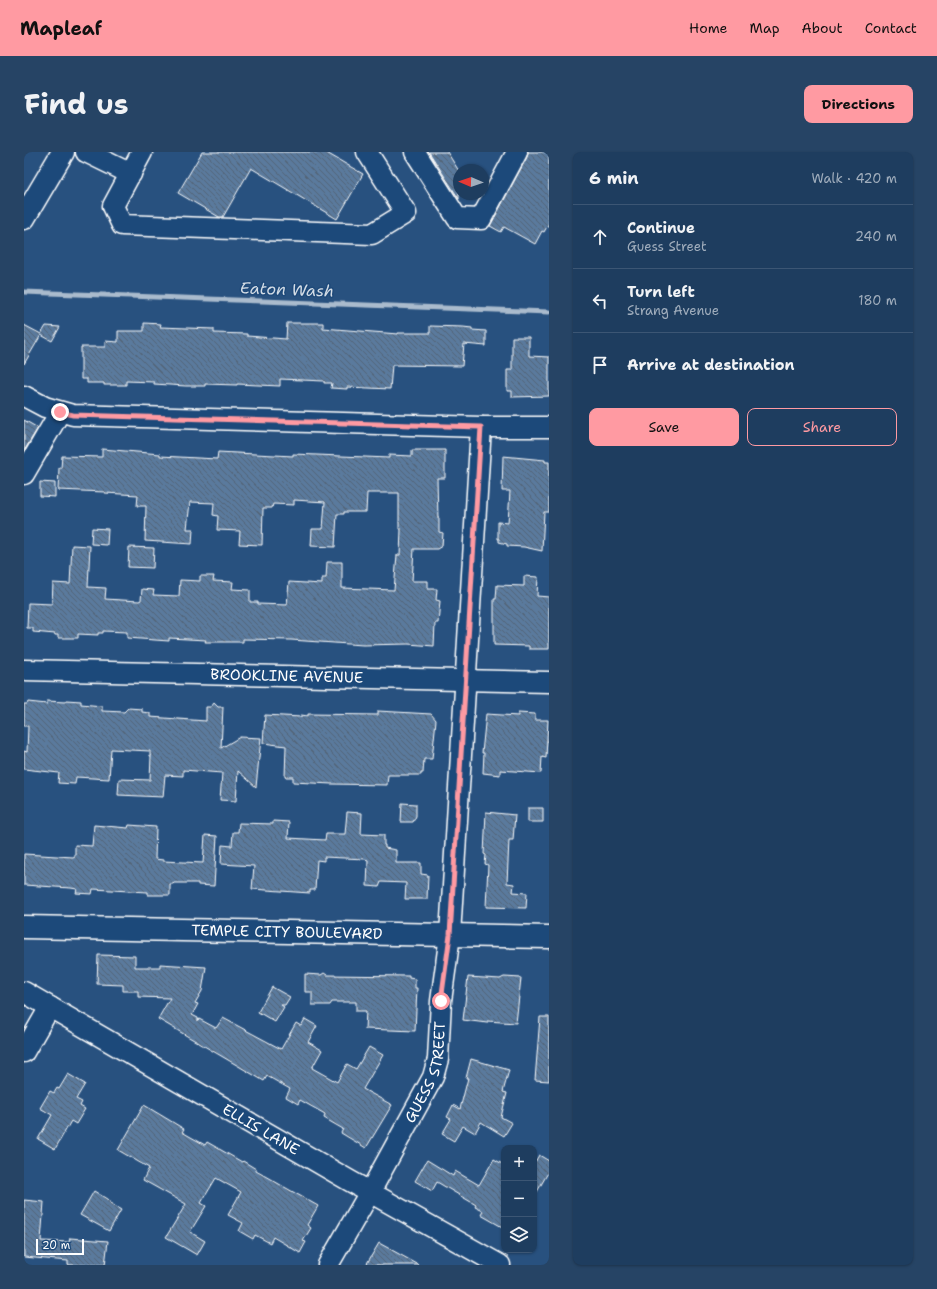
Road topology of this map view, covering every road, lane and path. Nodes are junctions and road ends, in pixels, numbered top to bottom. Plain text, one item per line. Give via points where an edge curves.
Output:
1 (63, 152) edge
2 (86, 152) edge
3 (142, 152) edge
4 (367, 152) edge
5 (414, 152) edge
6 (517, 152) edge
7 (131, 174) junction
8 (24, 218) edge
9 (24, 396) edge
10 (60, 412) junction
11 (481, 427) junction
12 (549, 427) edge
13 (24, 474) edge
14 (24, 670) edge
15 (465, 680) junction
16 (549, 682) edge
17 (24, 926) edge
18 (450, 935) junction
19 (549, 937) edge
20 (24, 992) edge
21 (50, 1007) junction
22 (24, 1052) edge
23 (370, 1192) junction
24 (328, 1265) edge
25 (500, 1265) edge

1 - 8 main road
2 - 7 street
3 - 7 street
4 - 7 street via 406,213 372,234 122,225 113,206
5 - 6 street via 457,218 481,219
9 - 10 street
10 - 11 street via 73,415
10 - 13 street
11 - 12 street
11 - 15 street, GUESS STREET
14 - 15 street, BROOKLINE AVENUE
15 - 16 street, BROOKLINE AVENUE
15 - 18 street, GUESS STREET
17 - 18 main road, TEMPLE CITY BOULEVARD
18 - 19 main road, TEMPLE CITY BOULEVARD
18 - 23 street, GUESS STREET via 441,1001 438,1059 433,1077
20 - 21 street, ELLIS LANE
21 - 22 street
21 - 23 street, ELLIS LANE
23 - 24 street, GUESS STREET
23 - 25 street, ELLIS LANE

